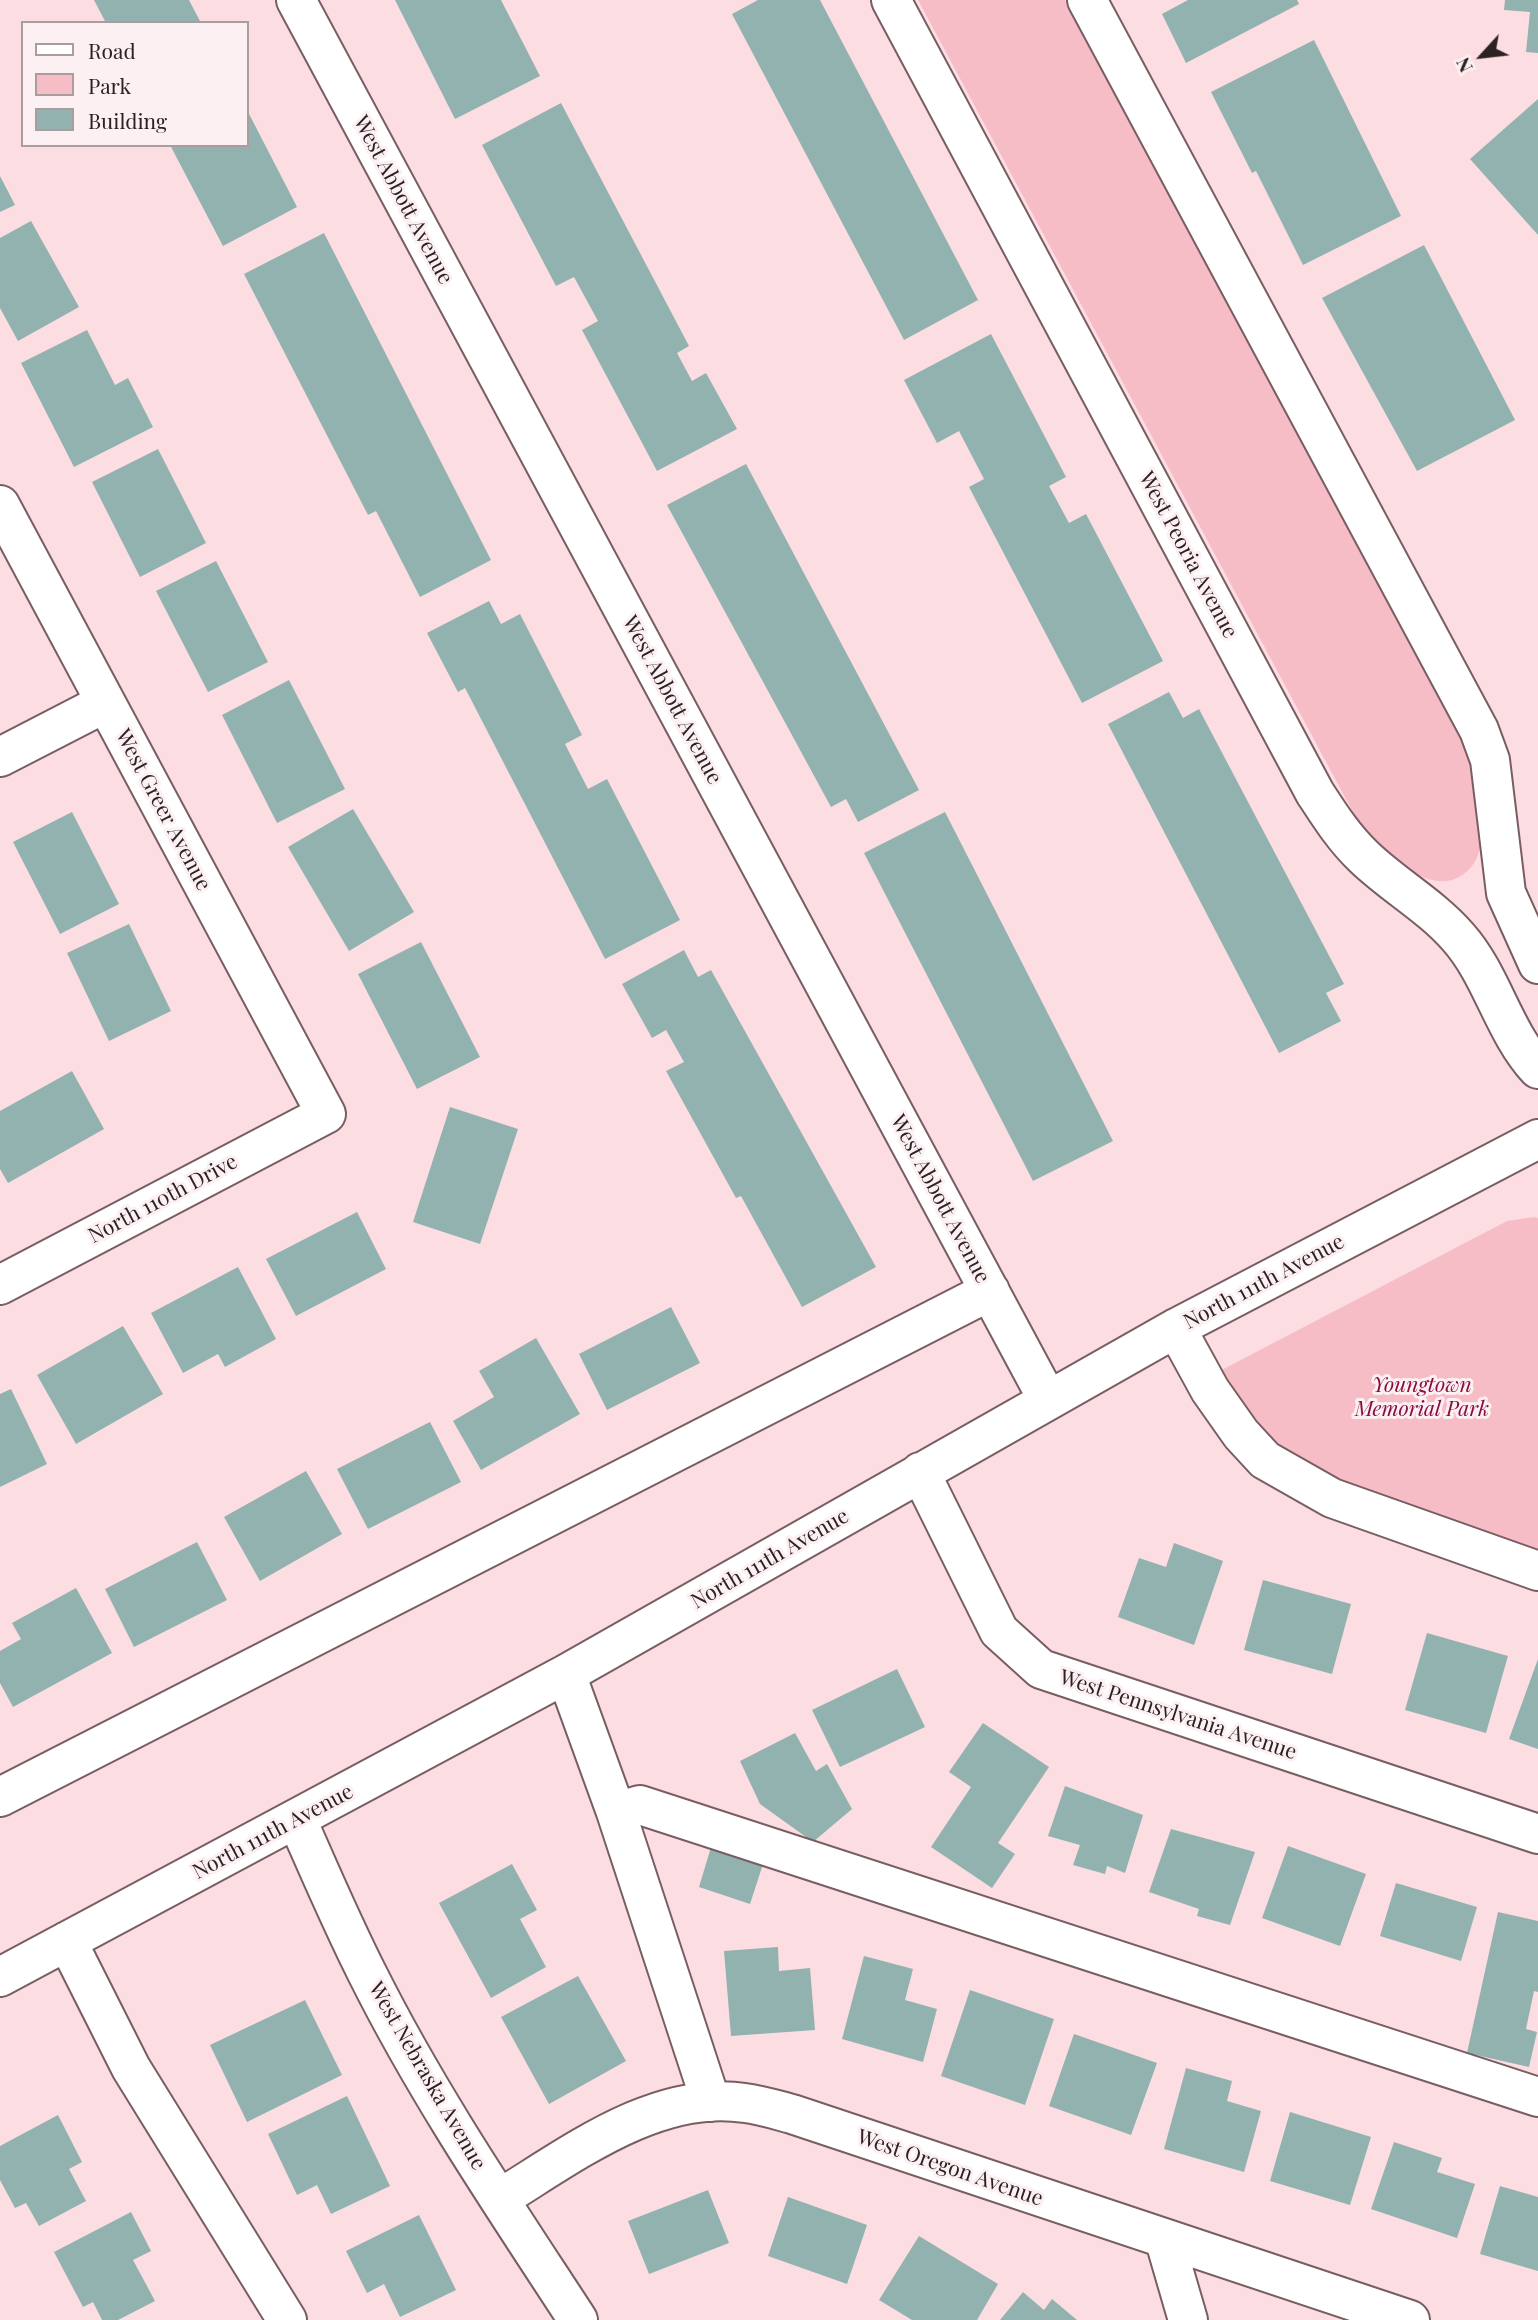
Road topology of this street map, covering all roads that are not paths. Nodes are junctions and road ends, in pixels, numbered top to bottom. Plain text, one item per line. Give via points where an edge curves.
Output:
1 (296, 0) edge
2 (891, 0) edge
3 (1087, 0) edge
4 (0, 505) edge
5 (106, 703) junction
6 (0, 757) edge
7 (1538, 964) edge
8 (1538, 1069) edge
9 (326, 1114) joint
10 (1538, 1139) edge
11 (0, 1285) edge
12 (990, 1292) junction
13 (1176, 1328) junction
14 (1048, 1400) junction
15 (920, 1472) junction
16 (1538, 1571) edge
17 (566, 1674) junction
18 (0, 1797) edge
19 (616, 1812) junction
20 (297, 1820) junction
21 (1538, 1833) edge
22 (67, 1941) junction
23 (0, 1977) edge
24 (1538, 2097) edge
25 (711, 2102) junction
26 (499, 2199) junction
27 (1165, 2241) junction
28 (287, 2320) edge
29 (579, 2320) edge
30 (1188, 2320) edge
31 (1410, 2320) edge

1 - 12 street, West Abbott Avenue
2 - 8 street, West Peoria Avenue via 1315,793 1364,857 1458,937 1477,963 1525,1055
3 - 7 street via 1479,730 1490,760 1506,893
4 - 5 street, West Greer Avenue
5 - 6 street
5 - 9 street, West Greer Avenue
9 - 11 street, North 110th Drive
10 - 13 street, North 111th Avenue
12 - 14 street, West Abbott Avenue
12 - 18 street
13 - 14 street, North 111th Avenue
13 - 16 street via 1218,1401 1265,1460 1332,1498
14 - 15 street, North 111th Avenue
15 - 17 street, North 111th Avenue
15 - 21 street, West Pennsylvania Avenue via 999,1631 1041,1669
17 - 19 street
17 - 20 street, North 111th Avenue
19 - 24 street via 640,1805
19 - 25 street
20 - 22 street, North 111th Avenue
20 - 26 street, West Nebraska Avenue via 368,1975
22 - 23 street, North 111th Avenue
22 - 28 street via 131,2068
25 - 26 street, West Oregon Avenue via 632,2123
25 - 27 street, West Oregon Avenue via 744,2102 792,2114
26 - 29 street, West Nebraska Avenue
27 - 30 street
27 - 31 street, West Oregon Avenue

